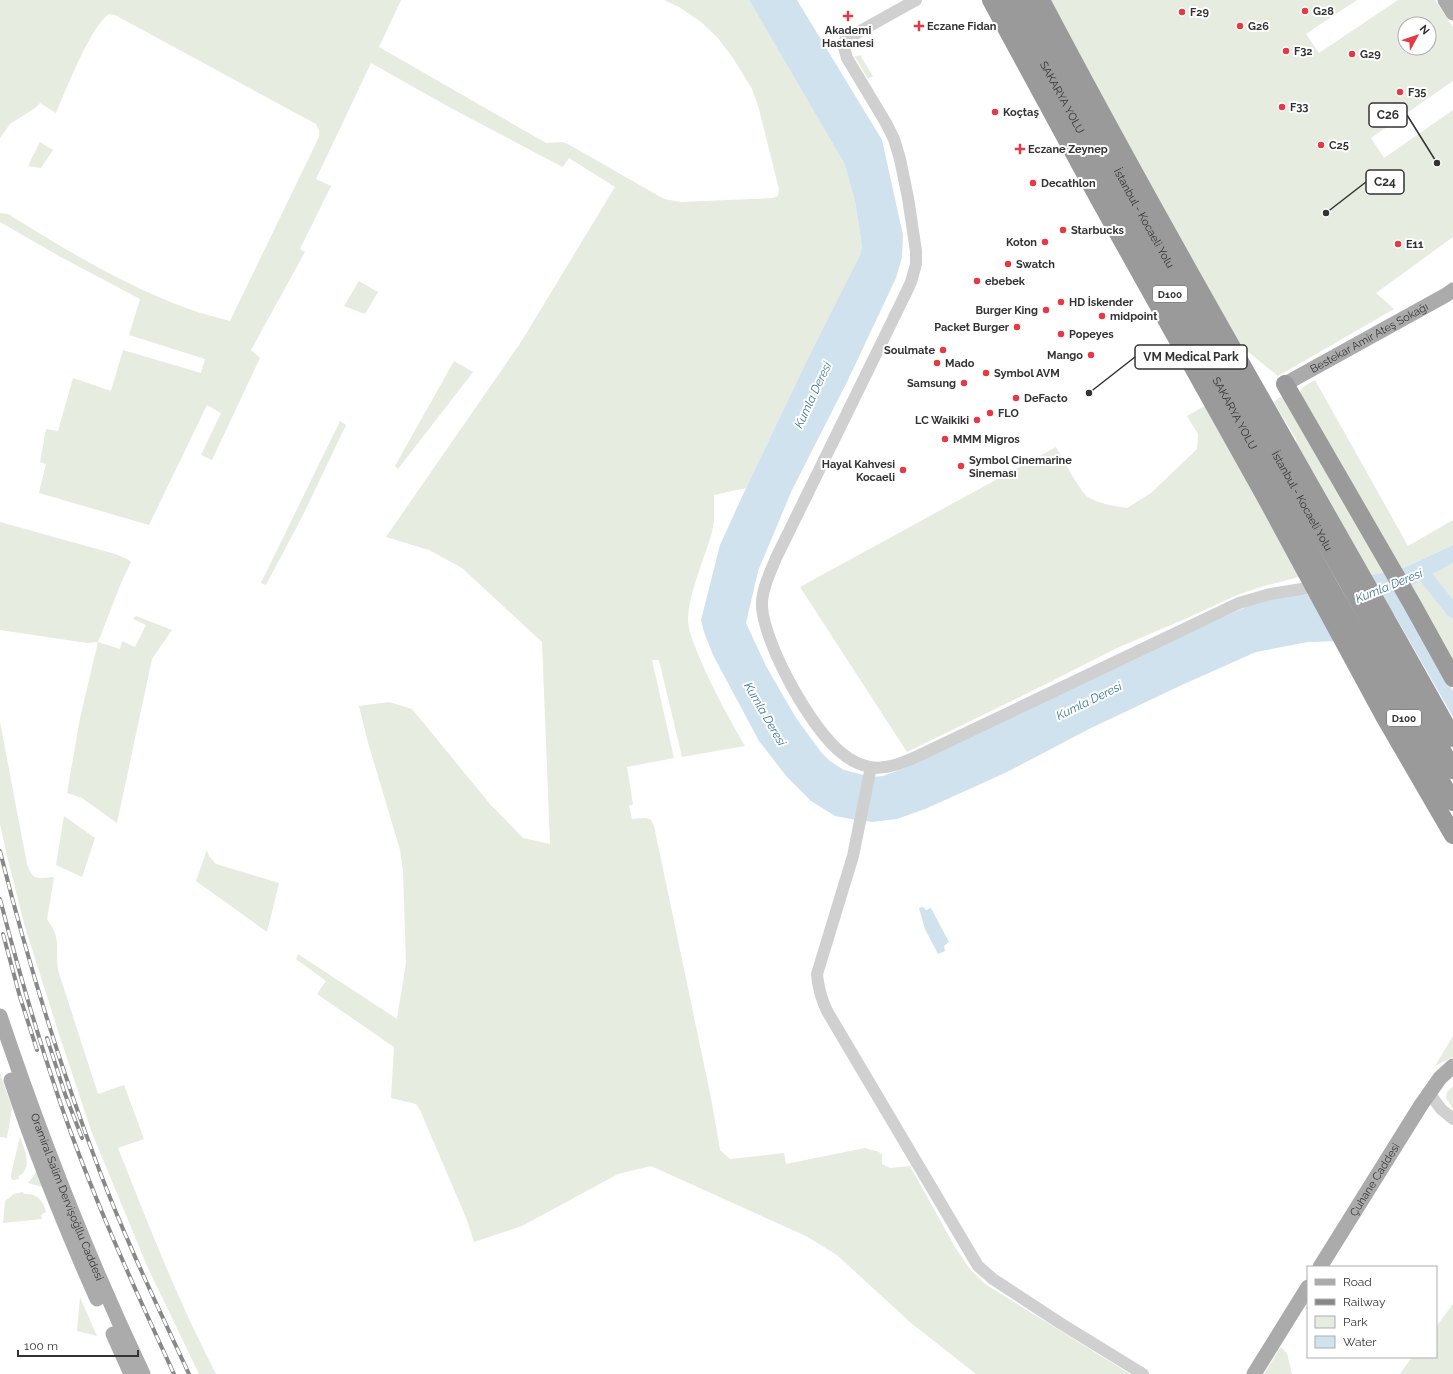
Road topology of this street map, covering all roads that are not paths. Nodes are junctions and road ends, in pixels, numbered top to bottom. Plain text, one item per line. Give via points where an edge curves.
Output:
1 (916, 0) edge
2 (992, 0) edge
3 (1009, 0) edge
4 (1026, 0) edge
5 (1041, 0) edge
6 (1445, 0) edge
7 (1453, 13) edge
8 (1453, 290) edge
9 (1247, 374) junction
10 (1285, 384) junction
11 (1292, 451) junction
12 (1354, 577) junction
13 (1321, 590) junction
14 (1379, 622) junction
15 (1354, 640) junction
16 (1385, 649) junction
17 (1453, 678) edge
18 (1453, 738) edge
19 (870, 769) junction
20 (1453, 770) edge
21 (1453, 802) edge
22 (1453, 835) edge
23 (0, 1016) edge
24 (0, 1049) edge
25 (1453, 1066) edge
26 (1453, 1077) edge
27 (1430, 1094) junction
28 (1453, 1119) edge
29 (1321, 1266) edge
30 (1307, 1289) edge
31 (131, 1374) edge
32 (143, 1374) edge
33 (1143, 1374) edge
34 (1254, 1374) edge

1 - 19 street via 846,39 843,44 847,58 894,139 908,198 916,264 904,297 776,558 764,590 762,606 771,644 806,712 843,754
2 - 13 highway via 1100,201 1265,496
3 - 13 highway, SAKARYA YOLU / D100
4 - 12 highway, İstanbul - Kocaeli Yolu / D100 via 1131,195
5 - 9 highway
6 - 7 main road
8 - 10 main road, Bestekar Amir Ateş Sokağı
9 - 10 highway via 1260,385 1269,388
9 - 11 highway
10 - 11 highway via 1270,397 1269,402 1286,432
10 - 17 highway
11 - 12 highway
12 - 14 highway, D100
13 - 15 highway, SAKARYA YOLU / D100
13 - 19 street via 1270,594 1239,603 920,755 896,765
14 - 16 highway, D100
14 - 18 highway
15 - 21 highway, SAKARYA YOLU / D100
15 - 22 highway via 1417,772
16 - 18 highway
16 - 20 highway, D100
19 - 33 street via 853,856 817,974 818,986 827,1011 978,1266 993,1279 1060,1323
23 - 32 main road, Oramiral Salim Dervişoğllu Caddesi via 52,1165 87,1251
24 - 31 main road, Oramiral Salim Dervişoğllu Caddesi via 31,1140 65,1227
25 - 27 main road, Çuhane Caddesi via 1440,1078
26 - 27 main road, Çuhane Caddesi
27 - 28 street
27 - 29 main road, Çuhane Caddesi via 1418,1108
30 - 34 main road

